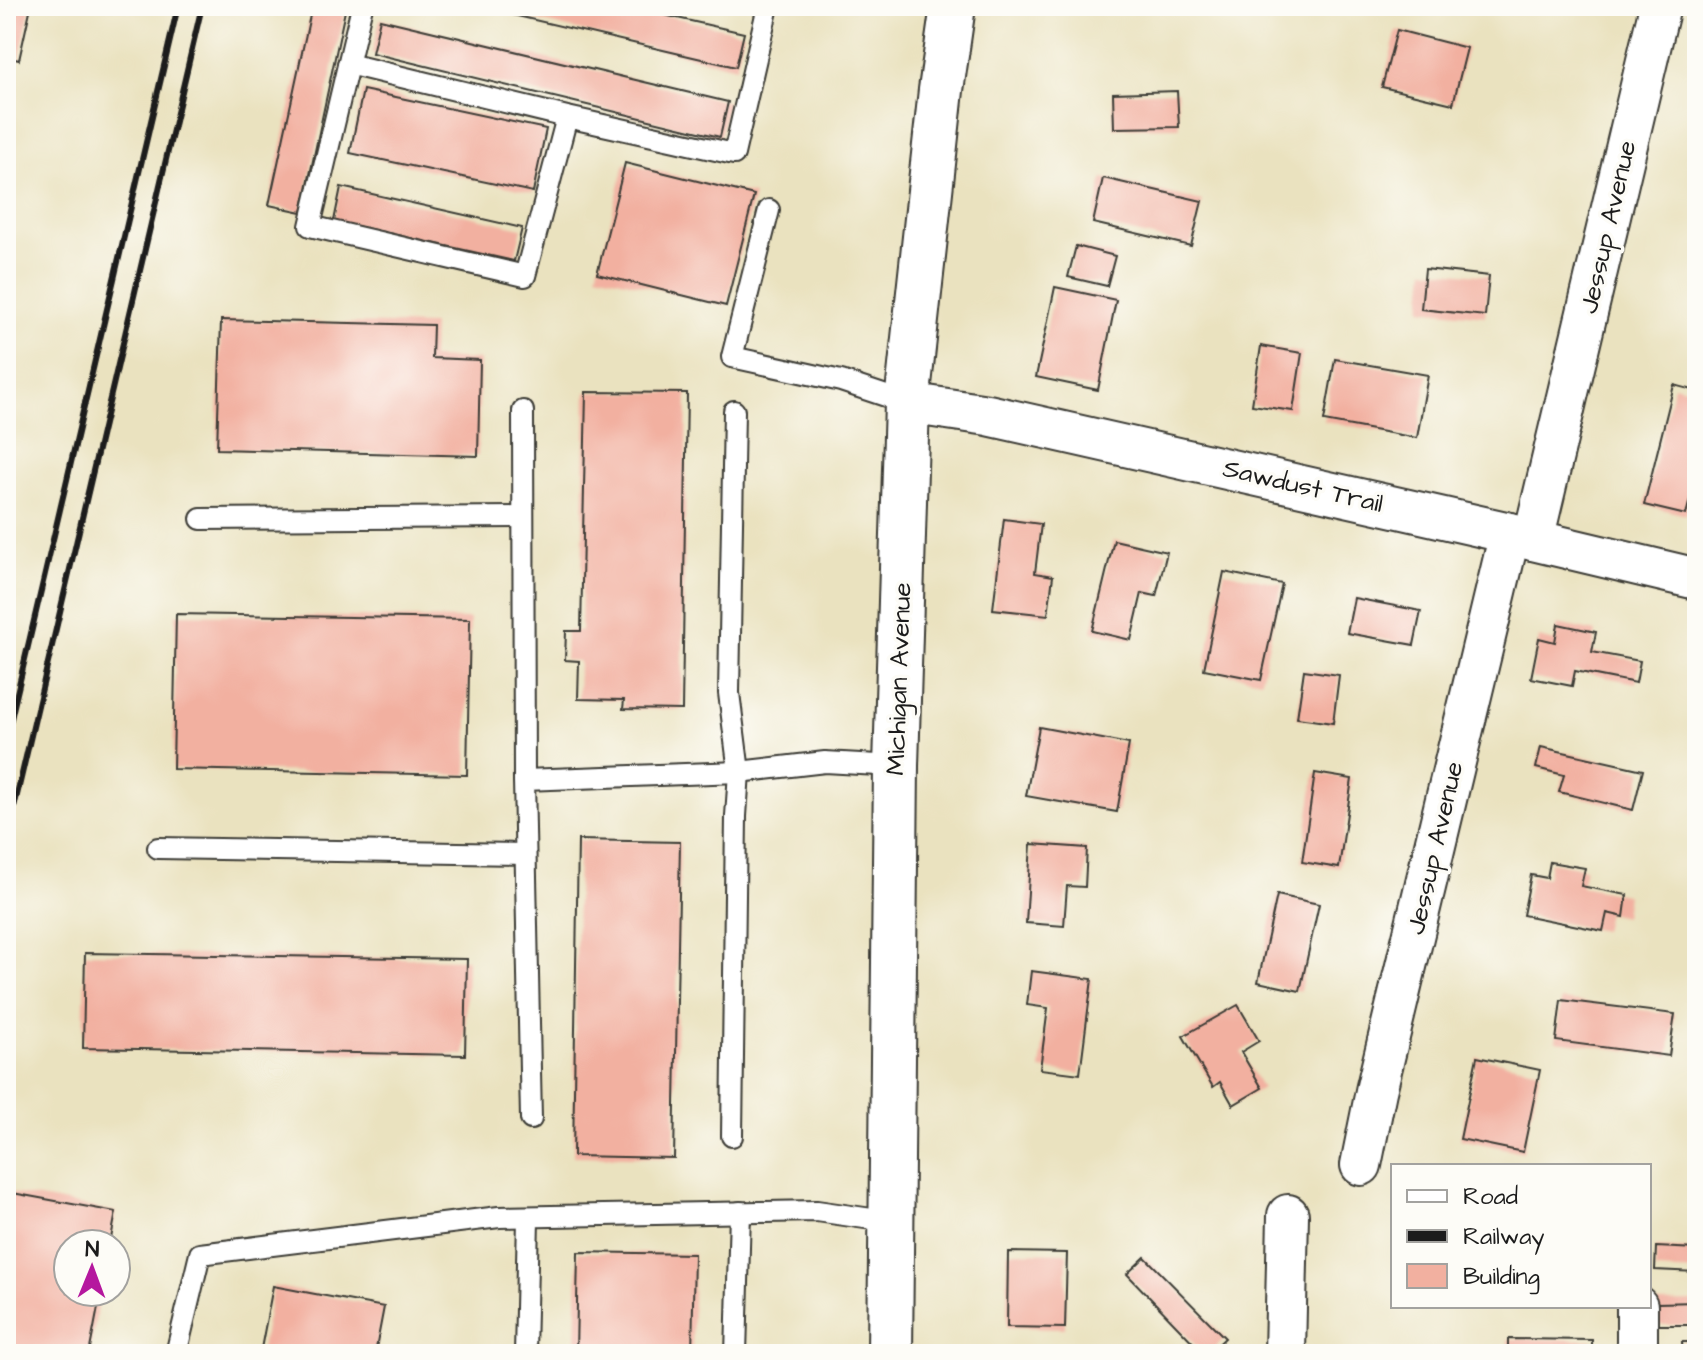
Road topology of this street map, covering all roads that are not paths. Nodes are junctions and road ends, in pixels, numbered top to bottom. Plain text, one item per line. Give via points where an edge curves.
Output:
1 (362, 6) edge
2 (768, 6) edge
3 (953, 6) edge
4 (1660, 6) edge
5 (348, 64) junction
6 (567, 117) junction
7 (769, 210) dead end
8 (907, 403) junction
9 (523, 411) dead end
10 (734, 411) dead end
11 (523, 517) junction
12 (201, 519) dead end
13 (1522, 536) junction
14 (1697, 579) edge
15 (896, 766) junction
16 (739, 772) junction
17 (524, 780) junction
18 (158, 848) dead end
19 (525, 854) junction
20 (531, 1119) dead end
21 (732, 1136) dead end
22 (1361, 1165) dead end
23 (740, 1212) junction
24 (1288, 1215) dead end
25 (528, 1218) junction
26 (892, 1222) junction
27 (1637, 1308) edge
28 (176, 1354) edge
29 (525, 1354) edge
30 (736, 1354) edge
31 (890, 1354) edge
32 (1285, 1354) edge
33 (1637, 1354) edge

1 - 5 lane
2 - 6 lane via 734,154
3 - 8 main road, Michigan Avenue
4 - 13 street, Jessup Avenue
5 - 6 lane
5 - 6 lane via 310,226 525,276
7 - 8 lane via 732,357 841,381
8 - 13 street, Sawdust Trail via 988,415
8 - 15 main road, Michigan Avenue
9 - 11 lane
10 - 16 lane via 729,693
11 - 12 lane
11 - 17 lane
13 - 14 street, Sawdust Trail
13 - 22 street, Jessup Avenue via 1379,1077
15 - 16 lane via 825,762
15 - 26 main road, Michigan Avenue
16 - 17 lane
16 - 21 lane
17 - 19 lane
18 - 19 lane
19 - 20 lane
23 - 25 lane
23 - 26 lane via 817,1211
23 - 30 lane
24 - 32 street
25 - 28 lane via 499,1217 200,1254
25 - 29 lane
26 - 31 main road, Michigan Avenue
27 - 33 street

